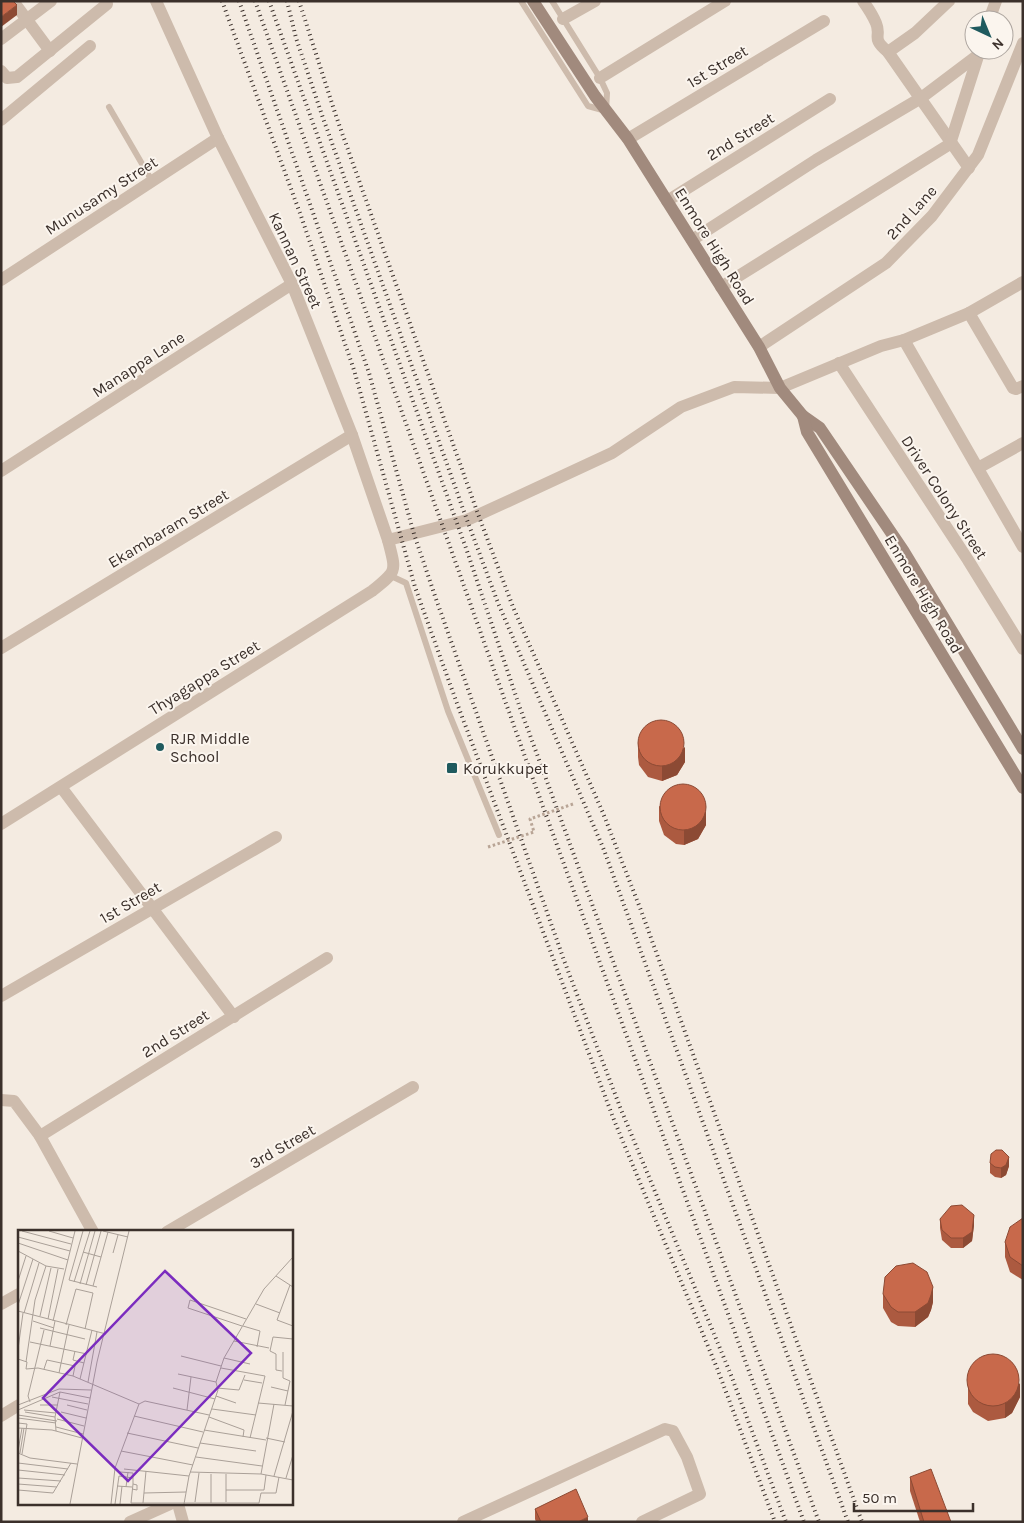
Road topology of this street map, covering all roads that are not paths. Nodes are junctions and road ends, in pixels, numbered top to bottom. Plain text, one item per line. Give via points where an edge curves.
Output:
1 (13, 1) edge
2 (51, 1) edge
3 (156, 1) edge
4 (521, 1) edge
5 (533, 1) edge
6 (552, 1) edge
7 (595, 1) edge
8 (724, 1) edge
9 (864, 1) edge
10 (949, 1) edge
11 (107, 4) dead end
12 (28, 20) junction
13 (562, 20) junction
14 (824, 21) dead end
15 (1, 39) edge
16 (1023, 43) edge
17 (90, 46) dead end
18 (50, 51) junction
19 (888, 52) junction
20 (969, 60) edge
21 (976, 60) edge
22 (1, 70) edge
23 (600, 78) junction
24 (921, 98) junction
25 (830, 99) dead end
26 (109, 107) dead end
27 (606, 111) junction
28 (1, 120) edge
29 (218, 138) junction
30 (628, 139) junction
31 (950, 144) junction
32 (969, 168) junction
33 (152, 181) junction
34 (667, 201) junction
35 (692, 240) junction
36 (1, 280) edge
37 (1023, 282) edge
38 (292, 284) junction
39 (721, 286) junction
40 (969, 313) junction
41 (904, 340) junction
42 (759, 347) junction
43 (839, 363) junction
44 (1023, 386) edge
45 (780, 388) junction
46 (803, 416) junction
47 (352, 436) junction
48 (1023, 443) edge
49 (978, 468) junction
50 (1, 471) edge
51 (1019, 534) edge
52 (388, 540) junction
53 (1023, 547) edge
54 (391, 576) junction
55 (1, 648) edge
56 (1023, 649) edge
57 (1023, 749) edge
58 (1021, 780) edge
59 (61, 787) junction
60 (1, 824) edge
61 (498, 835) dead end
62 (276, 837) dead end
63 (153, 907) junction
64 (327, 958) dead end
65 (1, 996) edge
66 (234, 1017) junction
67 (413, 1087) dead end
68 (8, 1100) edge
69 (1, 1111) edge
70 (40, 1136) junction
71 (92, 1230) edge
72 (170, 1230) edge
73 (18, 1295) edge
74 (1, 1304) edge
75 (18, 1406) edge
76 (1, 1416) edge
77 (166, 1506) edge
78 (178, 1506) edge
79 (130, 1522) edge
80 (182, 1522) edge
81 (463, 1522) edge
82 (642, 1522) edge

1 - 12 street
2 - 12 street
3 - 29 street, Kannan Street
4 - 27 lane via 588,106
5 - 27 main road, Enmore High Road
6 - 13 lane
7 - 13 street
8 - 23 street
9 - 19 street via 877,26 876,36
10 - 19 street via 915,33
11 - 18 street
12 - 15 street
12 - 18 street
13 - 23 lane
14 - 30 street, 1st Street
16 - 32 street, 2nd Lane via 978,155
17 - 28 street
18 - 22 street via 17,78 7,78
19 - 24 street
20 - 24 street
21 - 31 street
23 - 27 lane via 608,93
24 - 31 street
24 - 35 street via 816,160
25 - 34 street, 2nd Street
26 - 33 lane
27 - 30 main road, Enmore High Road
29 - 33 street, Munusamy Street
29 - 38 street, Kannan Street
30 - 34 main road, Enmore High Road
31 - 32 street
31 - 39 street
32 - 42 street, 2nd Lane via 932,216 886,263
33 - 36 street, Munusamy Street
34 - 35 main road, Enmore High Road
35 - 39 main road, Enmore High Road
37 - 40 street
38 - 47 street, Kannan Street
38 - 50 street, Manappa Lane
39 - 42 main road, Enmore High Road
40 - 41 street
40 - 44 street via 1013,388
41 - 43 street
41 - 49 street
42 - 45 main road, Enmore High Road
43 - 45 street
43 - 56 street, Driver Colony Street
45 - 46 main road, Enmore High Road
45 - 52 street via 734,386 681,407 612,453 467,520
46 - 57 main road, Enmore High Road via 820,428 903,550
46 - 58 main road, Enmore High Road via 807,432
47 - 52 street, Kannan Street
47 - 55 street, Ekambaram Street
48 - 49 street
49 - 51 street
51 - 53 street
52 - 54 street via 395,567
54 - 59 street, Thyagappa Street
54 - 61 lane via 406,583 448,711
59 - 60 street, Thyagappa Street
59 - 63 street
62 - 63 street, 1st Street
63 - 65 street, 1st Street
63 - 66 street
64 - 66 street, 2nd Street
66 - 70 street, 2nd Street
67 - 72 street, 3rd Street
68 - 69 street
68 - 70 street
70 - 71 street
73 - 74 street
75 - 76 street
77 - 79 street
78 - 80 street
81 - 82 street via 670,1429 686,1457 700,1494

